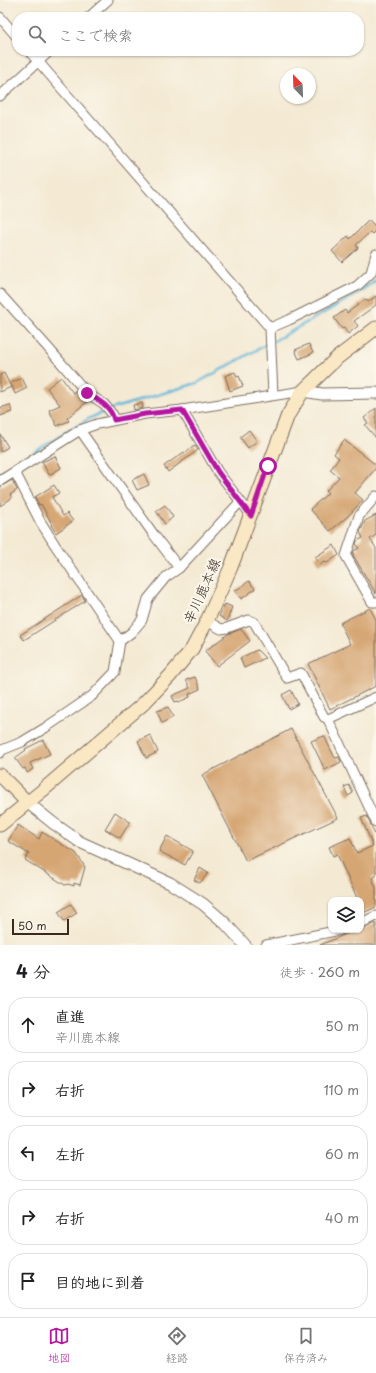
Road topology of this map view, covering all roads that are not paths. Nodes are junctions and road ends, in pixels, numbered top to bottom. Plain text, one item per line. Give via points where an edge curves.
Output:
1 (108, 0) edge
2 (95, 12) edge
3 (0, 17) edge
4 (12, 31) edge
5 (33, 56) edge
6 (45, 56) edge
7 (38, 62) junction
8 (0, 96) edge
9 (376, 254) edge
10 (0, 294) edge
11 (270, 328) junction
12 (376, 328) edge
13 (303, 391) junction
14 (376, 392) edge
15 (273, 395) junction
16 (182, 410) junction
17 (114, 420) junction
18 (80, 430) junction
19 (15, 472) junction
20 (0, 481) edge
21 (376, 496) edge
22 (240, 502) junction
23 (251, 516) junction
24 (179, 568) junction
25 (375, 604) edge
26 (207, 621) junction
27 (120, 641) junction
28 (376, 697) edge
29 (328, 719) junction
30 (0, 753) edge
31 (0, 775) edge
32 (27, 802) junction
33 (376, 822) edge
34 (0, 825) edge
35 (376, 916) edge
36 (364, 922) edge
37 (328, 932) edge
38 (245, 945) edge
39 (266, 945) edge

1 - 2 street
3 - 4 street
5 - 7 street
6 - 7 street
7 - 8 street
7 - 11 street
9 - 11 street via 371,273 357,286
10 - 17 street via 87,393 104,404
11 - 15 street
12 - 13 main road, 辛川鹿本線 via 337,358
13 - 14 street via 322,394
13 - 15 street
13 - 23 main road, 辛川鹿本線 via 288,416
15 - 16 street
16 - 17 street
16 - 22 street via 218,472
17 - 18 street
18 - 19 street
18 - 24 street
19 - 20 street
19 - 27 street via 40,521
21 - 25 street via 360,516 346,556
22 - 23 street
22 - 24 street
23 - 26 main road, 辛川鹿本線
24 - 27 street via 166,577 148,599 142,620
26 - 29 street via 221,629 249,620 254,622 287,678 301,672 324,717
26 - 32 main road, 辛川鹿本線 via 192,650 143,704
27 - 30 street via 115,672 92,696 45,728
28 - 29 street
29 - 33 street
31 - 32 main road
32 - 34 main road, 辛川鹿本線
32 - 38 street via 80,842 170,883 203,904
35 - 36 street
37 - 39 street

